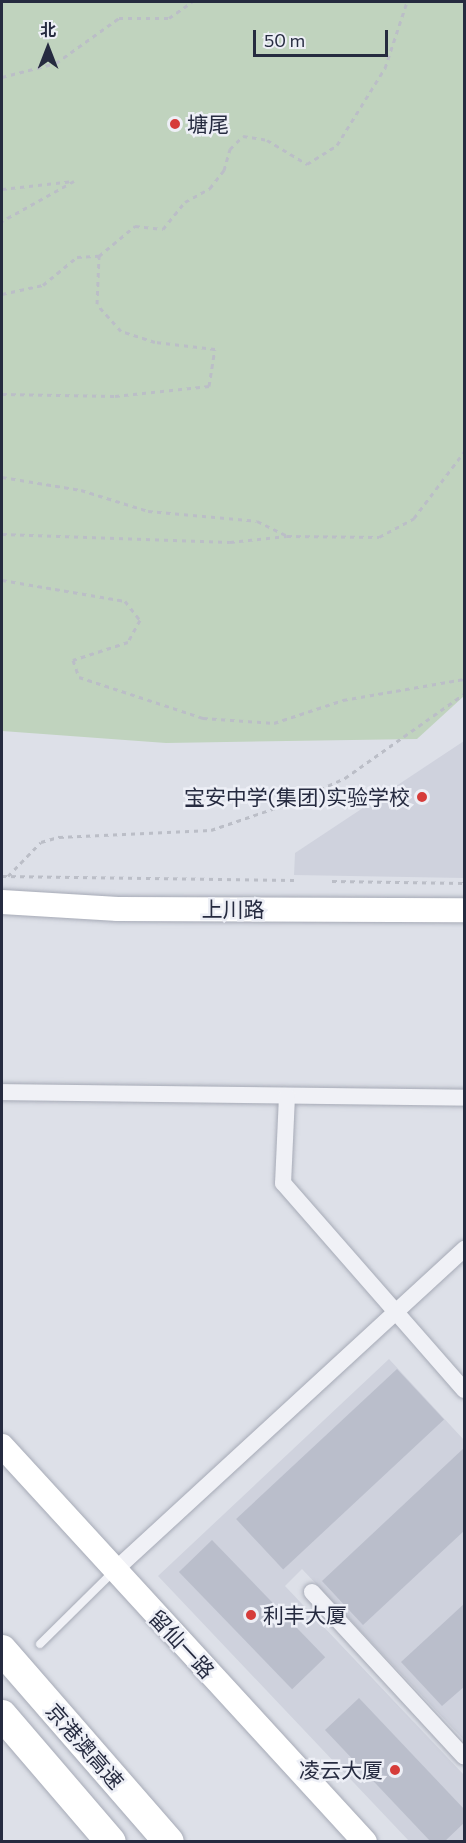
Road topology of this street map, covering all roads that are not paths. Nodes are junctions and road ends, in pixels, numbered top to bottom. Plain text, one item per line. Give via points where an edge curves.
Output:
1 (2, 902) edge
2 (465, 910) edge
3 (2, 1092) edge
4 (287, 1095) junction
5 (465, 1098) edge
6 (465, 1249) edge
7 (394, 1314) junction
8 (465, 1390) edge
9 (2, 1446) edge
10 (114, 1571) junction
11 (312, 1592) dead end
12 (40, 1644) dead end
13 (2, 1650) edge
14 (2, 1715) edge
15 (465, 1757) edge
16 (111, 1842) edge
17 (169, 1842) edge
18 (365, 1842) edge

1 - 2 main road, 上川路 via 118,909
3 - 4 street
4 - 5 street
4 - 7 street via 283,1183
6 - 7 street
7 - 8 street
7 - 10 street
9 - 10 main road, 留仙一路
10 - 12 lane
10 - 18 main road, 留仙一路
11 - 15 street
13 - 17 highway, 京港澳高速
14 - 16 highway, 京港澳高速

